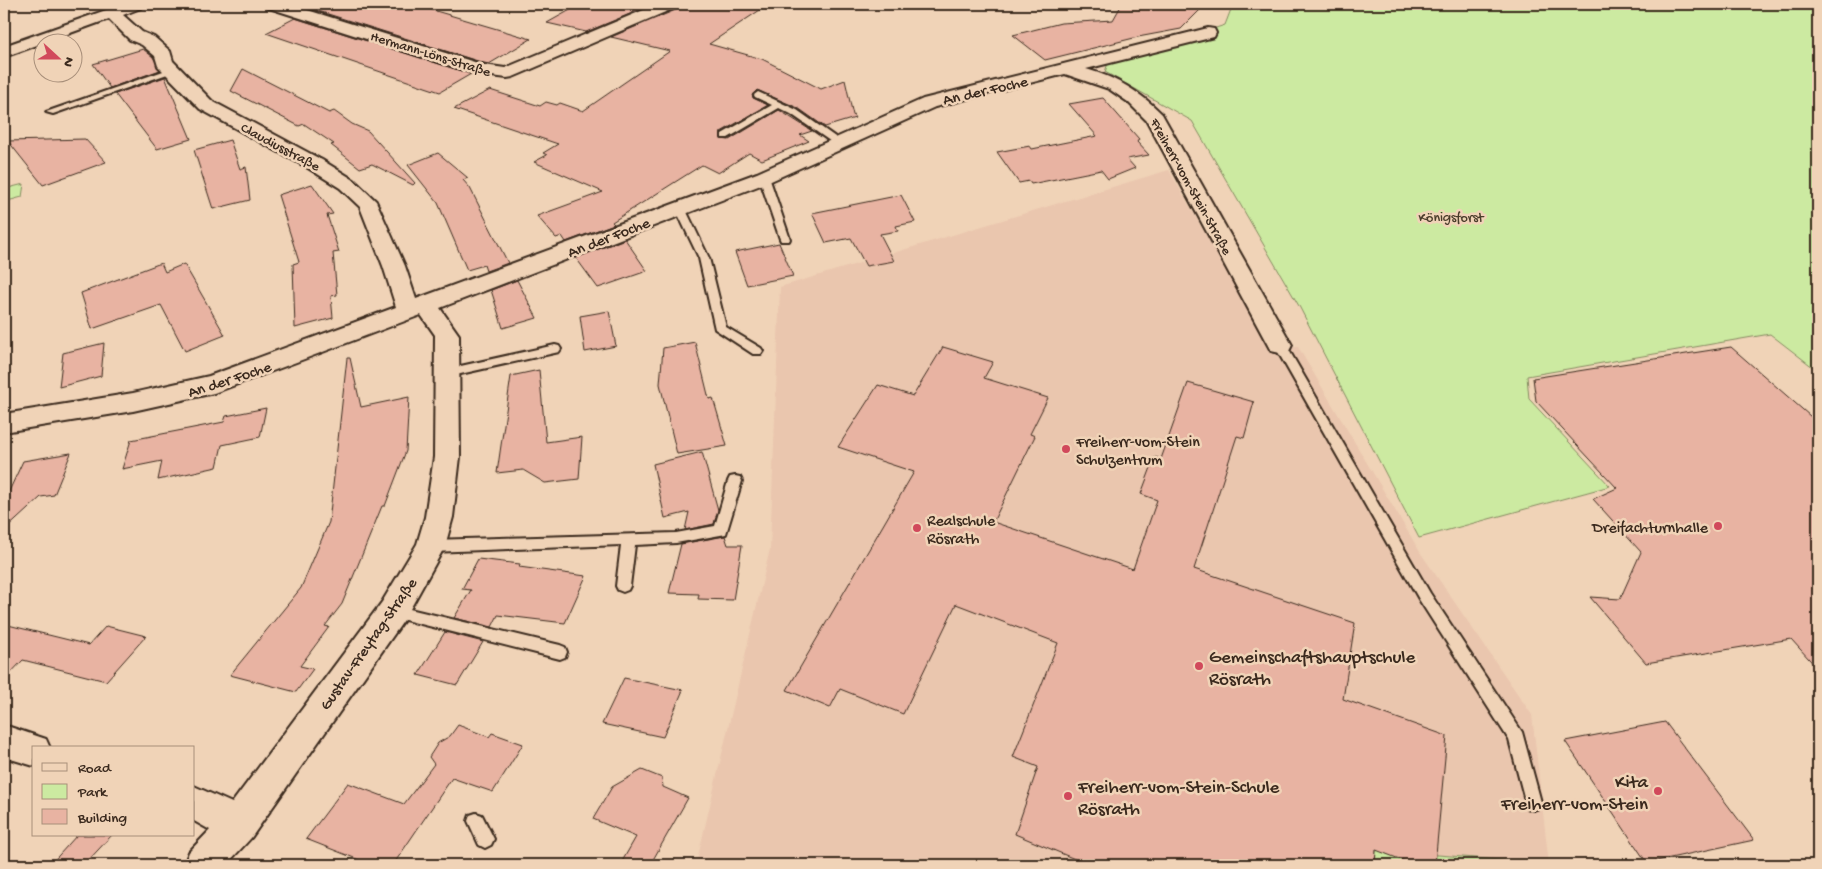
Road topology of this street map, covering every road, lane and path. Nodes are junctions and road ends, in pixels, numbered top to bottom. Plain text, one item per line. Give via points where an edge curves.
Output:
1 (137, 4) edge
2 (272, 4) edge
3 (671, 4) edge
4 (112, 13) junction
5 (1208, 33) dead end
6 (4, 52) edge
7 (1067, 68) junction
8 (172, 71) junction
9 (758, 95) dead end
10 (778, 105) junction
11 (50, 112) dead end
12 (724, 136) dead end
13 (840, 144) junction
14 (764, 177) junction
15 (680, 208) junction
16 (786, 239) dead end
17 (417, 308) junction
18 (1280, 345) joint
19 (555, 349) dead end
20 (756, 351) dead end
21 (447, 373) junction
22 (4, 423) edge
23 (736, 481) dead end
24 (629, 538) junction
25 (431, 546) junction
26 (623, 586) dead end
27 (393, 611) junction
28 (560, 652) dead end
29 (4, 741) edge
30 (32, 749) edge
31 (1533, 802) dead end
32 (195, 804) edge
33 (476, 821) dead end
34 (238, 825) junction
35 (485, 839) dead end
36 (202, 865) edge

1 - 4 street
2 - 3 street, Hermann-Löns-Straße via 482,70 507,73
4 - 6 street
4 - 8 street, Claudiusstraße via 136,36 148,41 164,55 164,62
5 - 7 street, An der Foche
7 - 13 street, An der Foche via 929,103
7 - 18 street, Freiherr-vom-Stein-Straße via 1109,81 1135,97 1155,118
8 - 11 lane
8 - 17 street, Claudiusstraße via 206,105 315,164 347,184 369,205 394,266
9 - 10 lane
10 - 12 lane
10 - 13 lane via 794,112
13 - 14 street, An der Foche
14 - 15 street, An der Foche
14 - 16 lane
15 - 17 street, An der Foche
15 - 20 lane via 704,258 721,329
17 - 21 street, Gustav-Freytag-Straße via 447,335
17 - 22 street, An der Foche via 190,391
18 - 31 lane via 1425,597 1516,737
19 - 21 lane
21 - 25 street, Gustav-Freytag-Straße via 447,457 439,517
23 - 24 lane via 721,530 676,538
24 - 25 lane
24 - 26 lane
25 - 27 street, Gustav-Freytag-Straße
27 - 28 lane
27 - 34 street, Gustav-Freytag-Straße
29 - 30 street
32 - 34 street
33 - 35 lane
34 - 36 street, Gustav-Freytag-Straße

